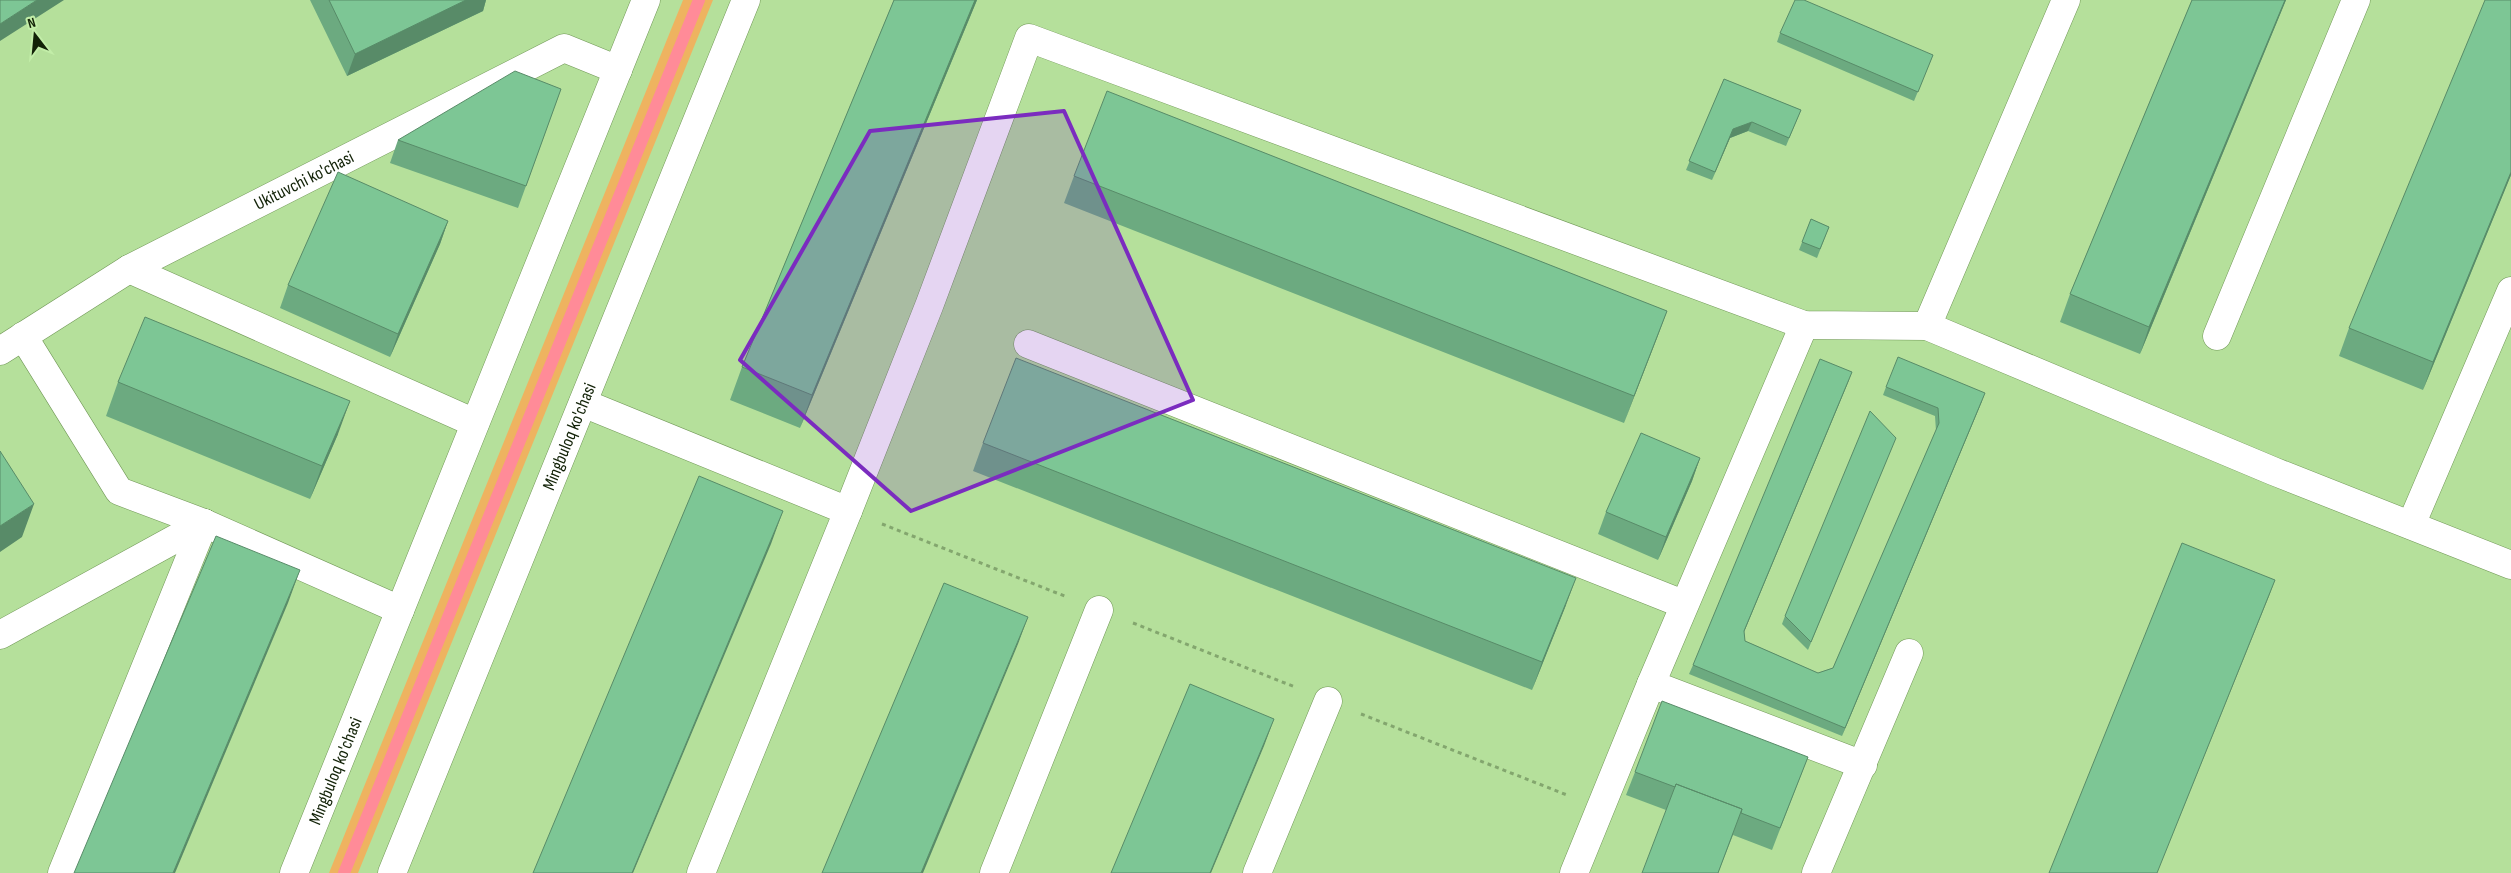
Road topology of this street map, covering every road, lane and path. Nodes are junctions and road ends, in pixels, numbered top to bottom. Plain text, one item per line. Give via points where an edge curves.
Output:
1 (646, 0) edge
2 (746, 0) edge
3 (2066, 0) edge
4 (2356, 0) edge
5 (618, 70) junction
6 (129, 269) junction
7 (2511, 291) edge
8 (1804, 325) junction
9 (1927, 326) junction
10 (23, 336) junction
11 (2217, 336) dead end
12 (1028, 344) dead end
13 (0, 351) edge
14 (583, 404) junction
15 (475, 423) junction
16 (848, 511) junction
17 (204, 523) junction
18 (2411, 525) junction
19 (2511, 565) edge
20 (1683, 604) junction
21 (400, 610) junction
22 (1099, 610) junction
23 (0, 634) edge
24 (1910, 653) dead end
25 (1651, 684) junction
26 (1328, 700) junction
27 (1863, 765) junction
28 (1600, 808) junction
29 (62, 873) edge
30 (294, 873) edge
31 (392, 873) edge
32 (701, 873) edge
33 (994, 873) edge
34 (1257, 873) edge
35 (1574, 873) edge
36 (1816, 873) edge

1 - 5 main road, Mingbuloq ko'chasi
2 - 14 main road, Mingbuloq ko'chasi
3 - 9 main road
4 - 11 main road
5 - 6 main road, Ukituvchi ko'chasi via 564,48
5 - 15 main road, Mingbuloq ko'chasi
6 - 10 main road, Ukituvchi ko'chasi
6 - 15 main road
7 - 18 main road
8 - 9 main road
8 - 16 main road via 1029,38
8 - 20 main road
9 - 18 main road via 2273,471
10 - 13 main road, Ukituvchi ko'chasi
10 - 17 main road via 119,491
12 - 20 main road
14 - 16 main road
14 - 31 main road, Mingbuloq ko'chasi
15 - 21 main road, Mingbuloq ko'chasi
16 - 22 path
16 - 32 main road
17 - 21 main road
17 - 23 main road
17 - 29 main road
18 - 19 main road
20 - 25 main road
21 - 30 main road, Mingbuloq ko'chasi
22 - 26 path
22 - 33 main road
24 - 27 main road
25 - 27 main road
25 - 28 main road
26 - 28 path
26 - 34 main road
27 - 36 main road
28 - 35 main road

